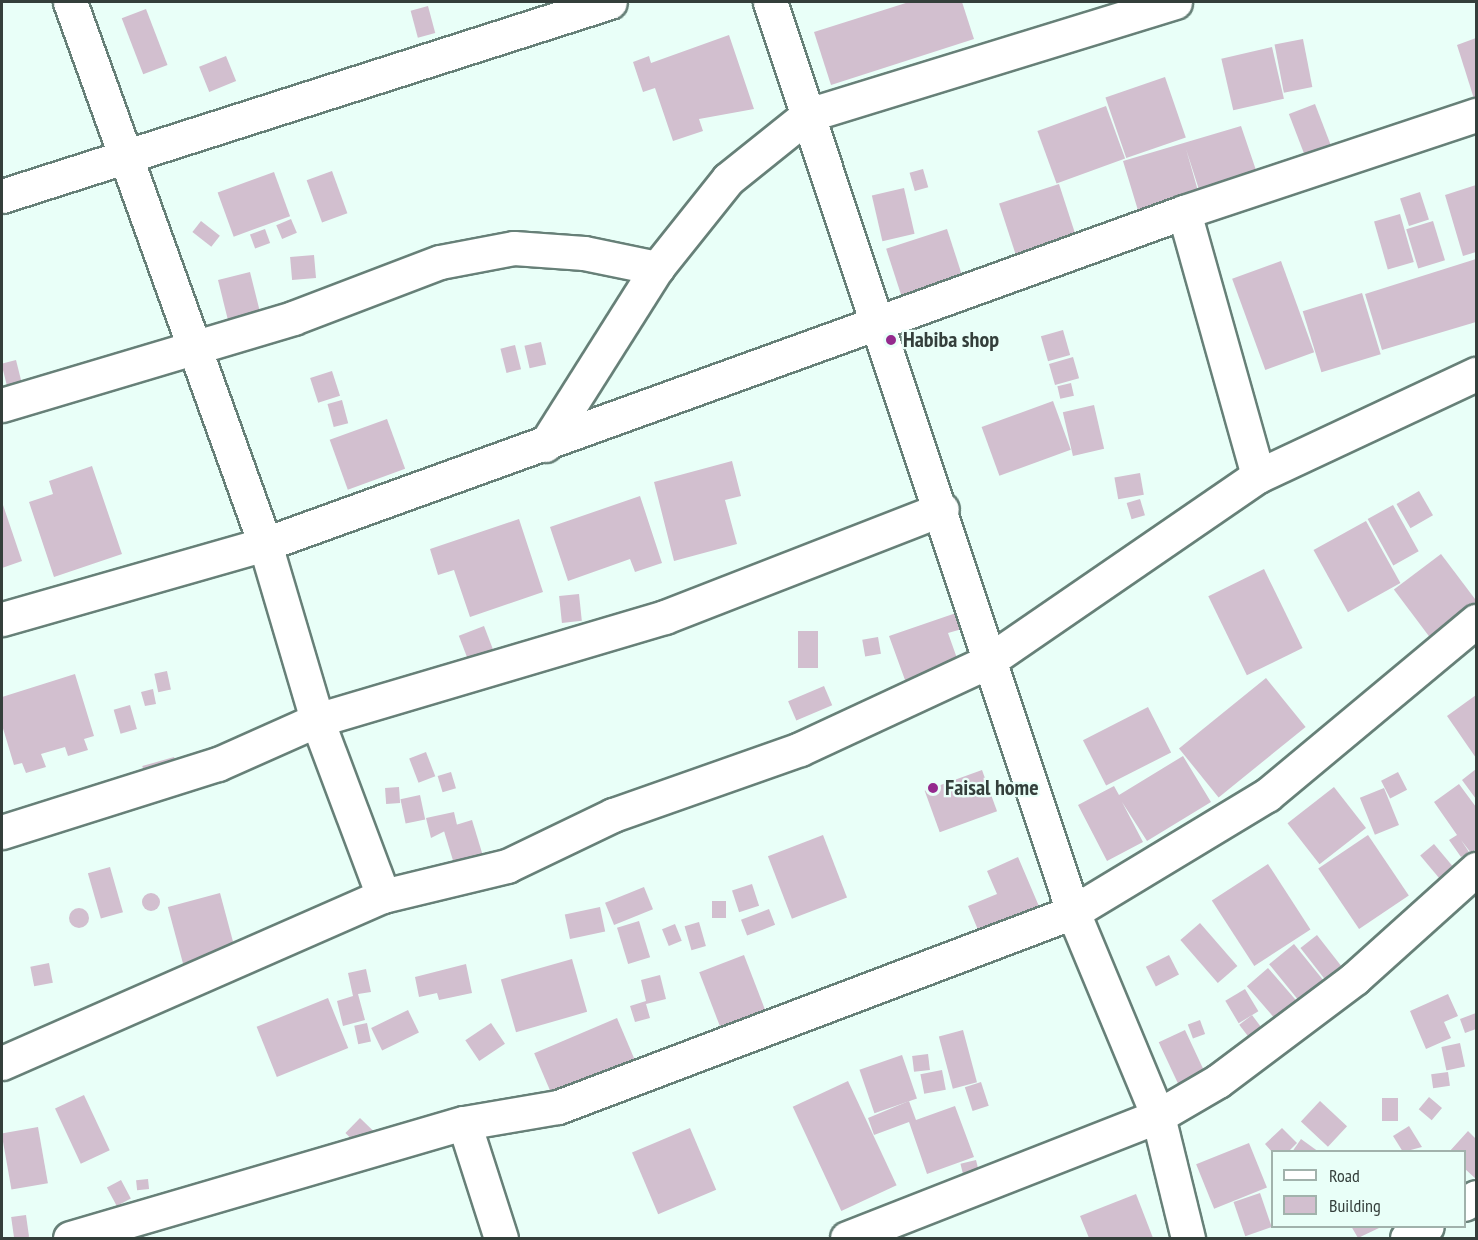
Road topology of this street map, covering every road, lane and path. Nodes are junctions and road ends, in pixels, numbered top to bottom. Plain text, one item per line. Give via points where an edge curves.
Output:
1 (70, 2) edge
2 (610, 2) edge
3 (770, 2) edge
4 (1176, 2) edge
5 (1476, 114) edge
6 (808, 115) junction
7 (124, 157) junction
8 (2, 196) edge
9 (1184, 212) junction
10 (657, 268) junction
11 (880, 324) junction
12 (195, 350) junction
13 (1476, 374) edge
14 (2, 405) edge
15 (545, 445) junction
16 (1258, 476) junction
17 (942, 509) junction
18 (265, 544) junction
19 (2, 619) edge
20 (1476, 621) edge
21 (987, 662) junction
22 (317, 720) junction
23 (2, 832) edge
24 (1476, 869) edge
25 (383, 896) junction
26 (1073, 912) junction
27 (2, 1063) edge
28 (1158, 1116) junction
29 (464, 1123) junction
30 (1425, 1228) edge
31 (70, 1239) edge
32 (501, 1239) edge
33 (848, 1239) edge
34 (1188, 1239) edge
35 (1407, 1239) edge

1 - 7 street
2 - 7 street
3 - 6 street
4 - 6 street
5 - 9 street
6 - 10 street via 728,179
6 - 11 street
7 - 8 street
7 - 12 street
9 - 11 street
9 - 16 street via 1243,405
10 - 12 street via 584,253 514,248 440,262
10 - 15 street
11 - 15 street
11 - 17 street
12 - 14 street
12 - 18 street
13 - 16 street
15 - 18 street
16 - 21 street
17 - 21 street
17 - 22 street via 664,616
18 - 19 street
18 - 22 street
20 - 26 street via 1267,795
21 - 25 street via 800,749 613,815 507,866
21 - 26 street
22 - 23 street via 218,764
22 - 25 street
24 - 28 street via 1283,1037
25 - 27 street
26 - 28 street
26 - 29 street via 646,1077 558,1107
28 - 33 street
28 - 34 street
29 - 31 street
29 - 32 street
30 - 35 street

